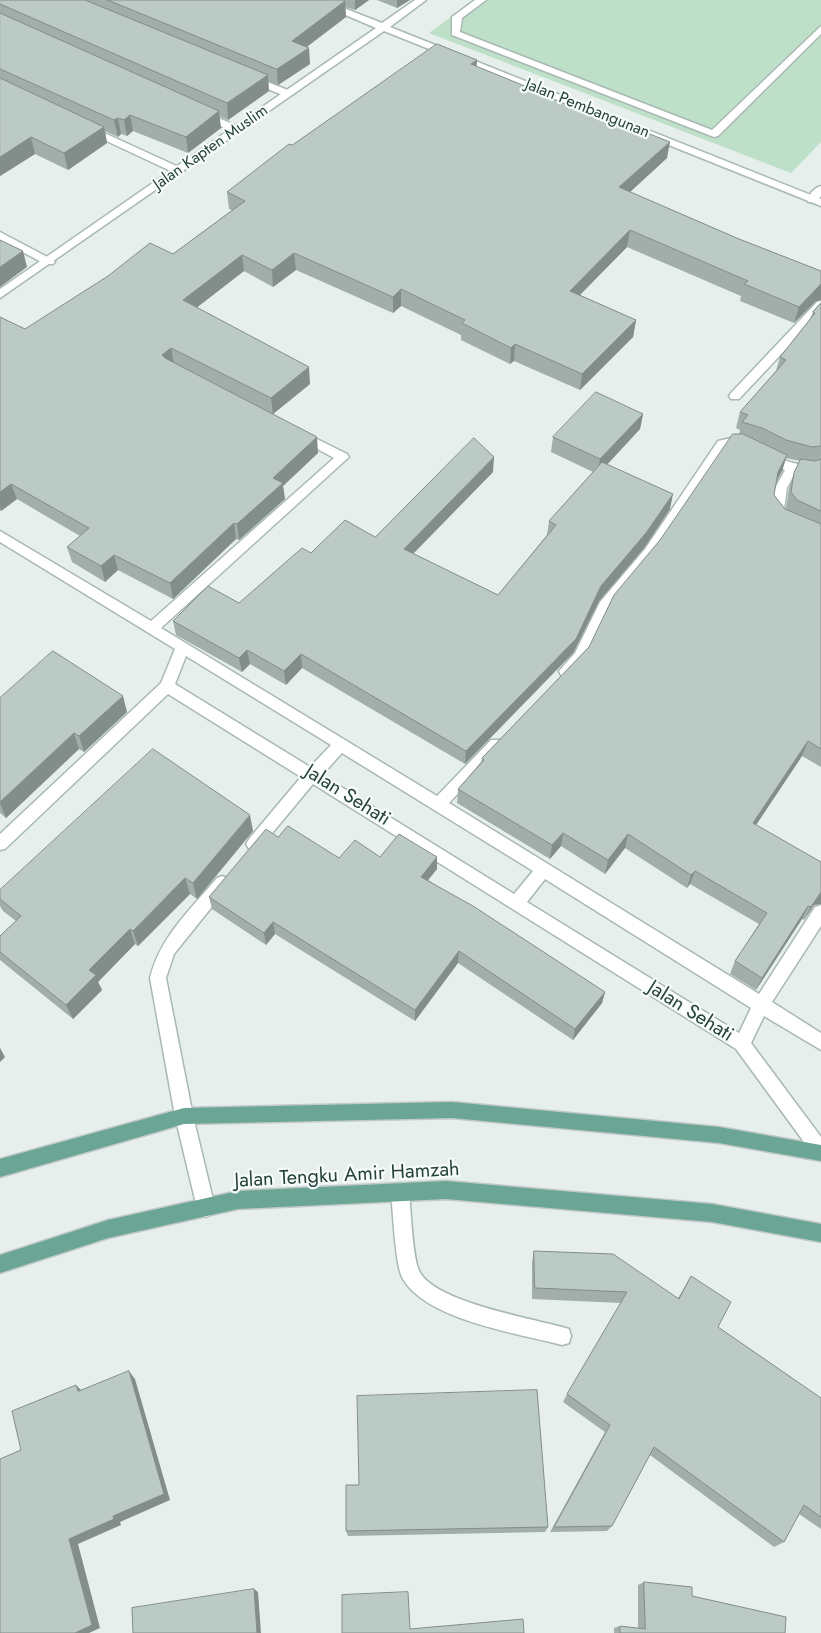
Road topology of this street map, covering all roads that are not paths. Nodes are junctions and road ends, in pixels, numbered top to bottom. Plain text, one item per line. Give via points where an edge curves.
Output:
1 (315, 0) edge
2 (421, 0) edge
3 (481, 0) edge
4 (381, 27) junction
5 (821, 29) edge
6 (243, 76) edge
7 (289, 94) junction
8 (194, 110) edge
9 (80, 124) edge
10 (238, 130) junction
11 (179, 171) junction
12 (821, 189) edge
13 (816, 201) edge
14 (0, 235) edge
15 (48, 262) junction
16 (0, 294) edge
17 (821, 305) edge
18 (735, 396) dead end
19 (284, 426) edge
20 (821, 467) edge
21 (792, 468) junction
22 (0, 536) edge
23 (821, 537) edge
24 (152, 628) junction
25 (182, 649) junction
26 (553, 685) edge
27 (167, 686) junction
28 (506, 734) edge
29 (340, 745) junction
30 (312, 774) junction
31 (439, 804) junction
32 (0, 844) edge
33 (243, 858) edge
34 (544, 869) junction
35 (231, 873) edge
36 (517, 902) junction
37 (821, 912) edge
38 (761, 1005) junction
39 (821, 1042) edge
40 (742, 1044) junction
41 (184, 1116) junction
42 (821, 1152) edge
43 (0, 1168) edge
44 (400, 1192) junction
45 (206, 1208) junction
46 (821, 1233) edge
47 (0, 1264) edge
48 (562, 1336) dead end

1 - 4 street, Jalan Pembangunan
2 - 4 street, Jalan Kapten Muslim
3 - 5 street via 457,17 455,33 714,134
4 - 7 street, Jalan Kapten Muslim
4 - 13 street, Jalan Pembangunan
6 - 7 street
7 - 10 street, Jalan Kapten Muslim
8 - 10 street
9 - 11 street
10 - 11 street, Jalan Kapten Muslim
11 - 15 street, Jalan Kapten Muslim
12 - 13 street
14 - 15 street
15 - 16 street, Jalan Kapten Muslim
17 - 18 street
19 - 24 street via 343,456
20 - 21 street via 812,470
21 - 23 street via 781,488 777,510 786,520
21 - 26 street via 735,443 722,444 650,552 605,606 580,657
22 - 24 street
24 - 25 street
25 - 27 street
25 - 29 street
27 - 30 street, Jalan Sehati
27 - 32 street
28 - 31 street
29 - 30 street
29 - 31 street
30 - 33 street
30 - 36 street, Jalan Sehati
31 - 34 street
34 - 36 street
34 - 38 street
35 - 41 street via 168,948 160,968 159,984
36 - 40 street, Jalan Sehati
37 - 38 street
38 - 39 street
38 - 40 street
40 - 42 street
41 - 42 main road via 452,1110 719,1135
41 - 43 main road
41 - 45 street
44 - 45 main road, Jalan Tengku Amir Hamzah via 238,1200
44 - 46 main road, Jalan Tengku Amir Hamzah via 446,1190 712,1213
44 - 48 street via 409,1273 426,1293 449,1306
45 - 47 main road, Jalan Tengku Amir Hamzah via 108,1229

